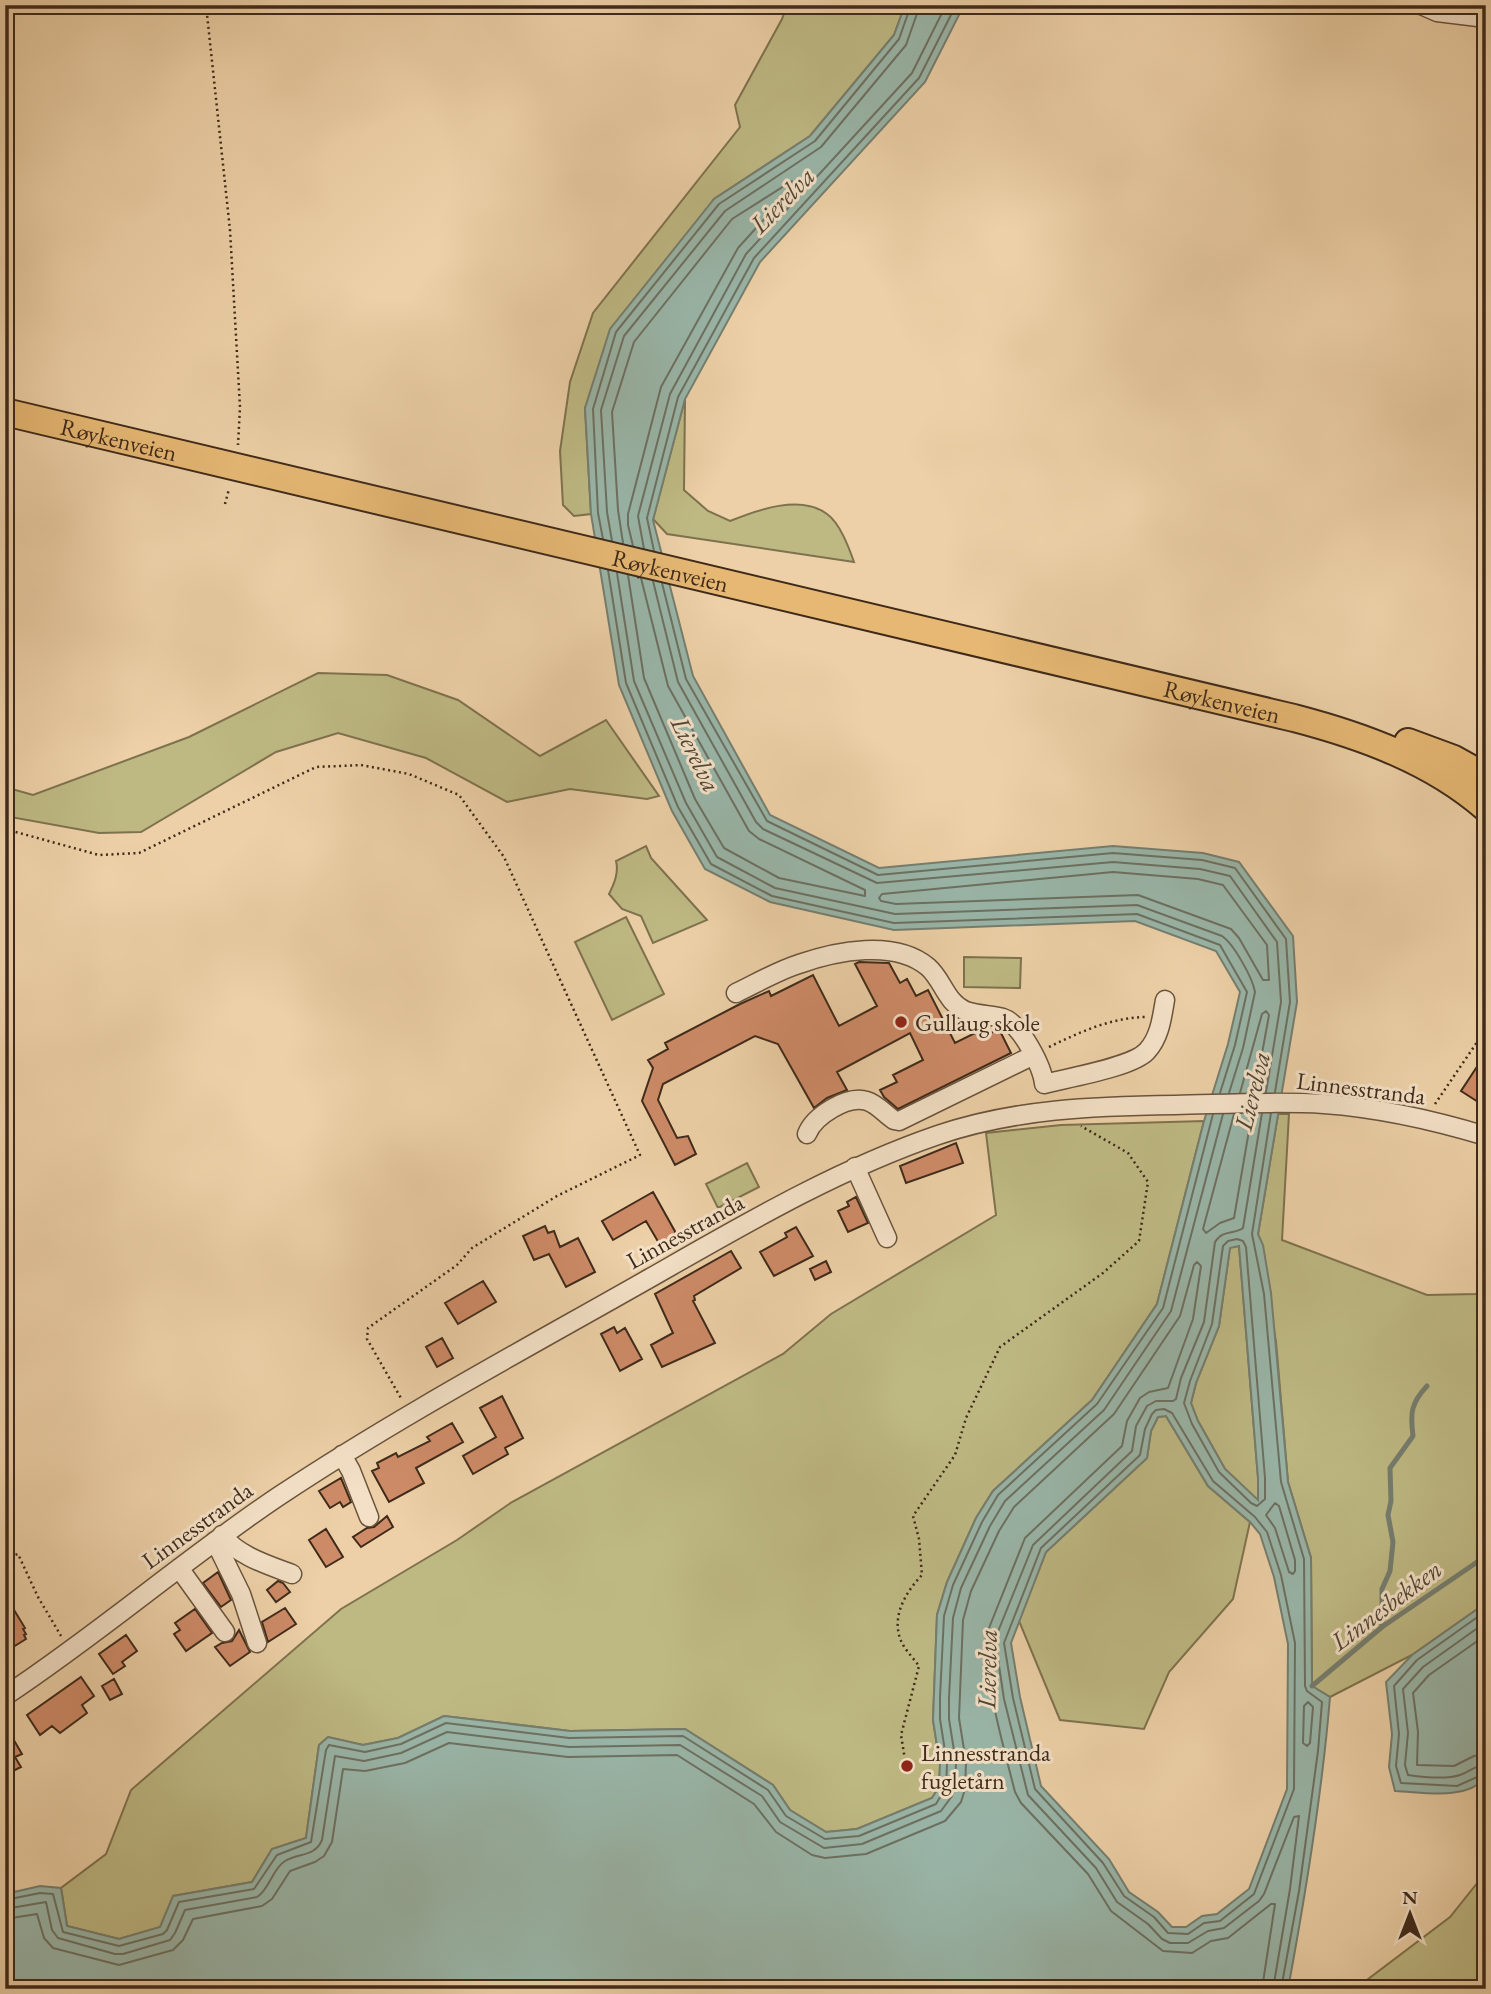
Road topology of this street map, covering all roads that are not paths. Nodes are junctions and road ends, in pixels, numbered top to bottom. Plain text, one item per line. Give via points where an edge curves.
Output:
1 (1421, 5) edge
2 (1486, 18) edge
3 (5, 412) edge
4 (1335, 729) junction
5 (1486, 777) edge
6 (1486, 808) edge
7 (736, 993) dead end
8 (1164, 1008) road end
9 (1034, 1055) junction
10 (807, 1134) dead end
11 (1486, 1136) edge
12 (855, 1167) junction
13 (887, 1238) dead end
14 (342, 1455) junction
15 (369, 1517) dead end
16 (219, 1538) junction
17 (179, 1568) junction
18 (292, 1574) dead end
19 (225, 1632) dead end
20 (257, 1643) dead end
21 (5, 1696) edge

1 - 2 street via 1437,12
3 - 4 highway, Røykenveien
4 - 5 highway, Røykenveien via 1402,740 1454,759
4 - 6 highway, Røykenveien via 1429,768
7 - 9 street via 800,963 829,956 881,950 906,955 929,968 953,1003 1005,1019
8 - 9 street via 1151,1046 1132,1061 1044,1084
9 - 10 street via 899,1121 872,1102 856,1099 818,1119
11 - 12 street, Linnesstranda via 1389,1112 1322,1104 1068,1108 940,1134
12 - 13 street
12 - 14 street, Linnesstranda via 730,1233
14 - 15 street
14 - 16 street, Linnesstranda
16 - 17 street, Linnesstranda
16 - 18 street
16 - 20 street
17 - 19 street
17 - 21 street, Linnesstranda

